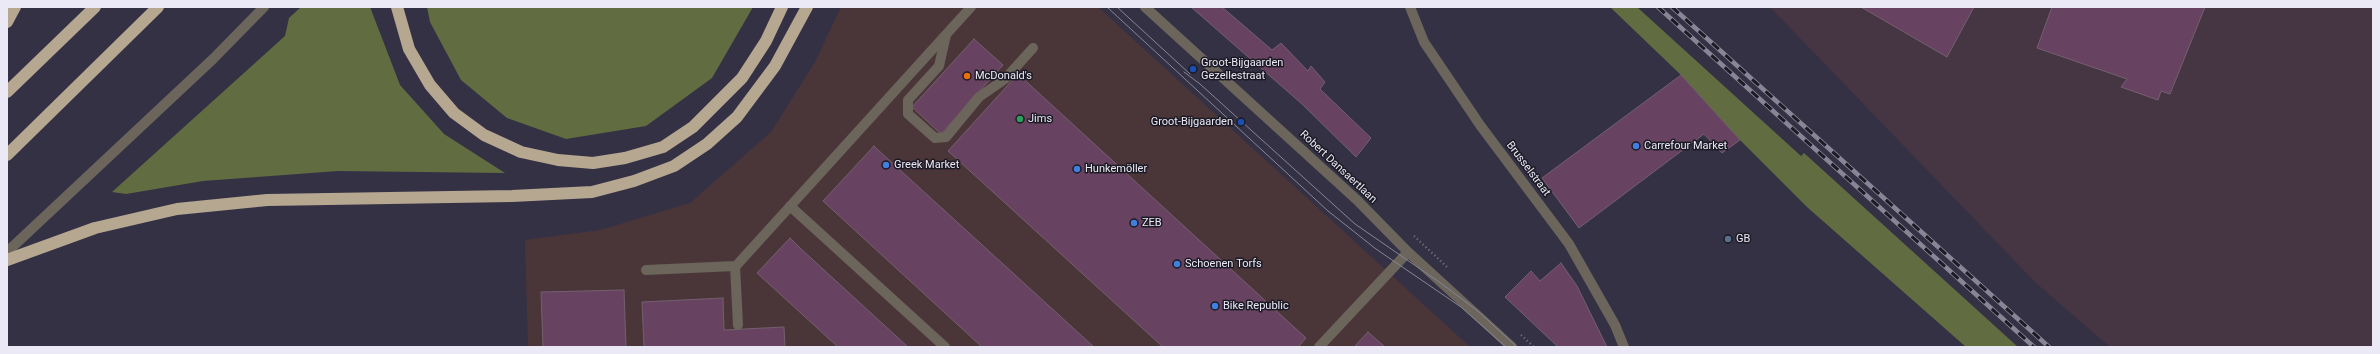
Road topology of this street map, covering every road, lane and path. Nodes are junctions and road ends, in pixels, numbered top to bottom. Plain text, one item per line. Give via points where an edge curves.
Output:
1 (15, 7) edge
2 (95, 7) edge
3 (158, 7) edge
4 (264, 7) edge
5 (396, 7) edge
6 (782, 7) edge
7 (807, 7) edge
8 (971, 7) edge
9 (1145, 7) edge
10 (1410, 7) edge
11 (7, 22) edge
12 (946, 35) junction
13 (1034, 48) dead end
14 (7, 92) edge
15 (7, 155) edge
16 (790, 206) junction
17 (7, 252) edge
18 (1408, 252) junction
19 (7, 260) edge
20 (735, 266) junction
21 (646, 270) dead end
22 (738, 324) dead end
23 (1321, 345) edge
24 (944, 347) edge
25 (1512, 347) edge
26 (1624, 347) edge

1 - 11 highway
2 - 14 highway
3 - 15 highway
4 - 17 street via 213,59
5 - 6 highway via 409,49 430,85 454,113 484,135 521,152 558,160 593,163 625,158 663,147 693,127 742,78 766,41
7 - 19 highway via 775,66 737,117 707,144 674,166 634,181 592,192 512,196 267,200 177,209 95,228
8 - 12 street
9 - 18 street, Robert Dansaertlaan via 1357,200
10 - 26 street, Brusselstraat via 1424,42 1480,125 1569,244 1615,325
12 - 13 street via 939,66 908,100 908,114 935,138 946,137 979,98 1006,79
12 - 16 street
16 - 20 street
16 - 24 street
18 - 23 street
18 - 25 street, Robert Dansaertlaan
20 - 21 street
20 - 22 street

